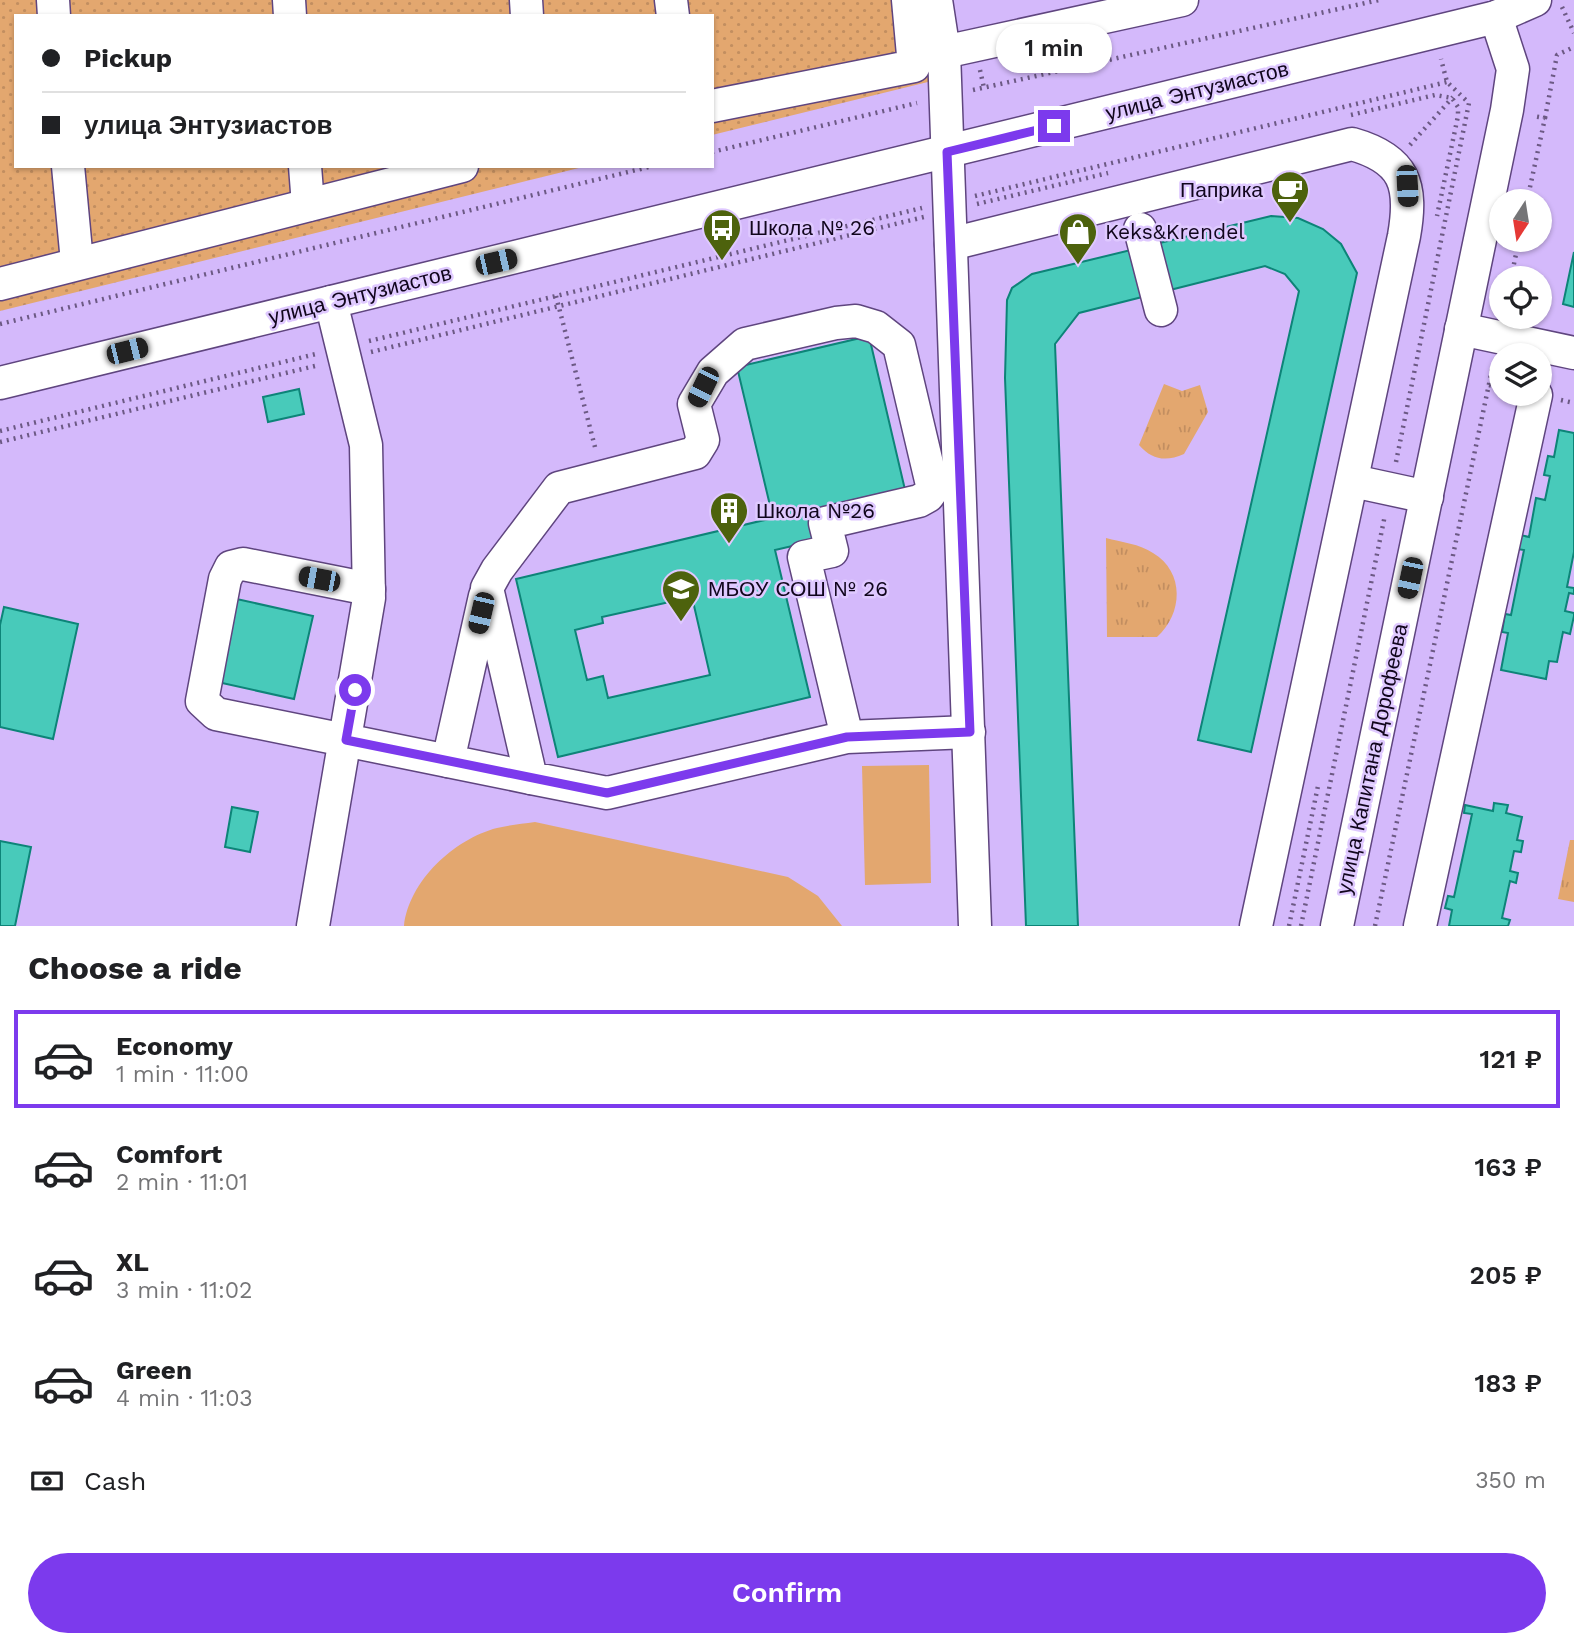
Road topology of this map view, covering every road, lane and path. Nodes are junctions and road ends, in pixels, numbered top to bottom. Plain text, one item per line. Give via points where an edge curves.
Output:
1 (908, 0) edge
2 (936, 0) edge
3 (1182, 0) edge
4 (1379, 0) edge
5 (1535, 0) edge
6 (1559, 0) edge
7 (1496, 17) junction
8 (1574, 33) edge
9 (1574, 47) edge
10 (944, 52) junction
11 (1441, 58) dead end
12 (1457, 92) dead end
13 (945, 96) junction
14 (714, 106) edge
15 (1526, 114) dead end
16 (1545, 118) junction
17 (714, 152) edge
18 (947, 152) junction
19 (1393, 164) junction
20 (68, 168) edge
21 (304, 168) edge
22 (454, 168) edge
23 (645, 168) edge
24 (1530, 189) edge
25 (949, 202) junction
26 (308, 205) junction
27 (1140, 229) dead end
28 (951, 244) junction
29 (78, 262) junction
30 (0, 284) edge
31 (556, 296) junction
32 (331, 302) junction
33 (1161, 310) dead end
34 (0, 324) edge
35 (1461, 329) junction
36 (1499, 338) junction
37 (1498, 343) edge
38 (342, 348) junction
39 (1574, 353) edge
40 (0, 383) edge
41 (1489, 385) edge
42 (1533, 406) edge
43 (0, 431) edge
44 (602, 477) junction
45 (1353, 481) junction
46 (1427, 497) junction
47 (487, 588) junction
48 (369, 589) junction
49 (970, 732) junction
50 (847, 737) junction
51 (346, 740) junction
52 (448, 761) junction
53 (531, 778) junction
54 (313, 926) edge
55 (975, 926) edge
56 (1256, 926) edge
57 (1338, 926) edge
58 (1375, 926) edge
59 (1420, 926) edge

1 - 14 street via 914,65
2 - 10 street
3 - 10 street
4 - 13 path
5 - 7 street, улица Энтузиастов
6 - 8 path
7 - 18 street, улица Энтузиастов
7 - 35 street, улица Капитана Дорофеева via 1513,69
9 - 16 path via 1557,55
10 - 13 street
11 - 25 path via 1447,82
12 - 19 path
13 - 17 path
13 - 18 street
15 - 16 path
16 - 24 path
18 - 25 street
18 - 32 street, улица Энтузиастов
19 - 28 street via 1374,150 1352,144
19 - 45 street via 1407,186 1408,212
20 - 29 street
21 - 26 street
22 - 26 street
23 - 34 path
25 - 28 street
25 - 31 path
26 - 29 street
27 - 33 street
28 - 49 street
29 - 30 street
31 - 38 path
31 - 44 path
32 - 38 street
32 - 40 street, улица Энтузиастов
35 - 36 street
35 - 46 street, улица Капитана Дорофеева
36 - 37 path
36 - 39 street
38 - 43 path
38 - 48 street via 366,445
41 - 58 path
42 - 59 street
44 - 47 street via 558,489
44 - 50 street via 695,453 702,440 694,404 713,372 744,344 856,321 876,327 899,345 933,489 919,501 825,523 832,551 804,557
45 - 46 street
45 - 56 street
46 - 57 street, улица Капитана Дорофеева
47 - 52 street
47 - 53 street
48 - 51 street
48 - 51 street via 243,564 231,567 202,692 207,709 215,714
49 - 50 street
49 - 55 street
50 - 53 street via 607,793
51 - 52 street
51 - 54 street
52 - 53 street

